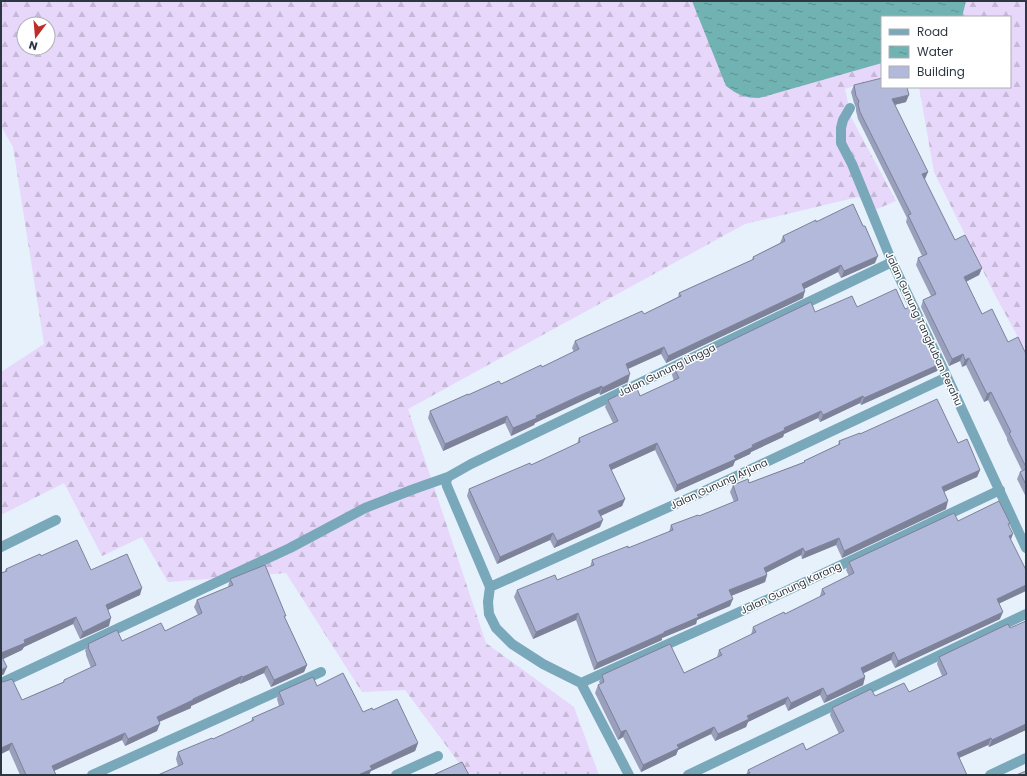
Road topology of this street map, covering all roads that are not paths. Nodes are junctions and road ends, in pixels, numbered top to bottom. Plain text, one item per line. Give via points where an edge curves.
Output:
1 (850, 108) dead end
2 (892, 262) junction
3 (947, 377) junction
4 (447, 479) junction
5 (1000, 490) junction
6 (56, 520) dead end
7 (1, 547) edge
8 (1026, 548) edge
9 (490, 587) junction
10 (1026, 614) edge
11 (321, 672) dead end
12 (1, 683) edge
13 (581, 683) junction
14 (438, 756) dead end
15 (1026, 758) edge
16 (92, 775) edge
17 (396, 775) edge
18 (629, 775) edge
19 (688, 775) edge
20 (990, 775) edge

1 - 2 street, Jalan Gunung Tangkuban Perahu via 843,120 841,143
2 - 3 street, Jalan Gunung Tangkuban Perahu
2 - 4 street, Jalan Gunung Lingga via 478,461
3 - 5 street, Jalan Gunung Tangkuban Perahu
3 - 9 street, Jalan Gunung Arjuna via 698,494
4 - 9 street via 450,494
4 - 12 street, Jalan Gunung Lingga via 365,508 290,548
5 - 8 street, Jalan Gunung Tangkuban Perahu
5 - 13 street, Jalan Gunung Karang
6 - 7 street
9 - 13 street via 489,614 496,628 512,644 543,664
10 - 19 street
11 - 16 street
13 - 18 street
14 - 17 street
15 - 20 street

